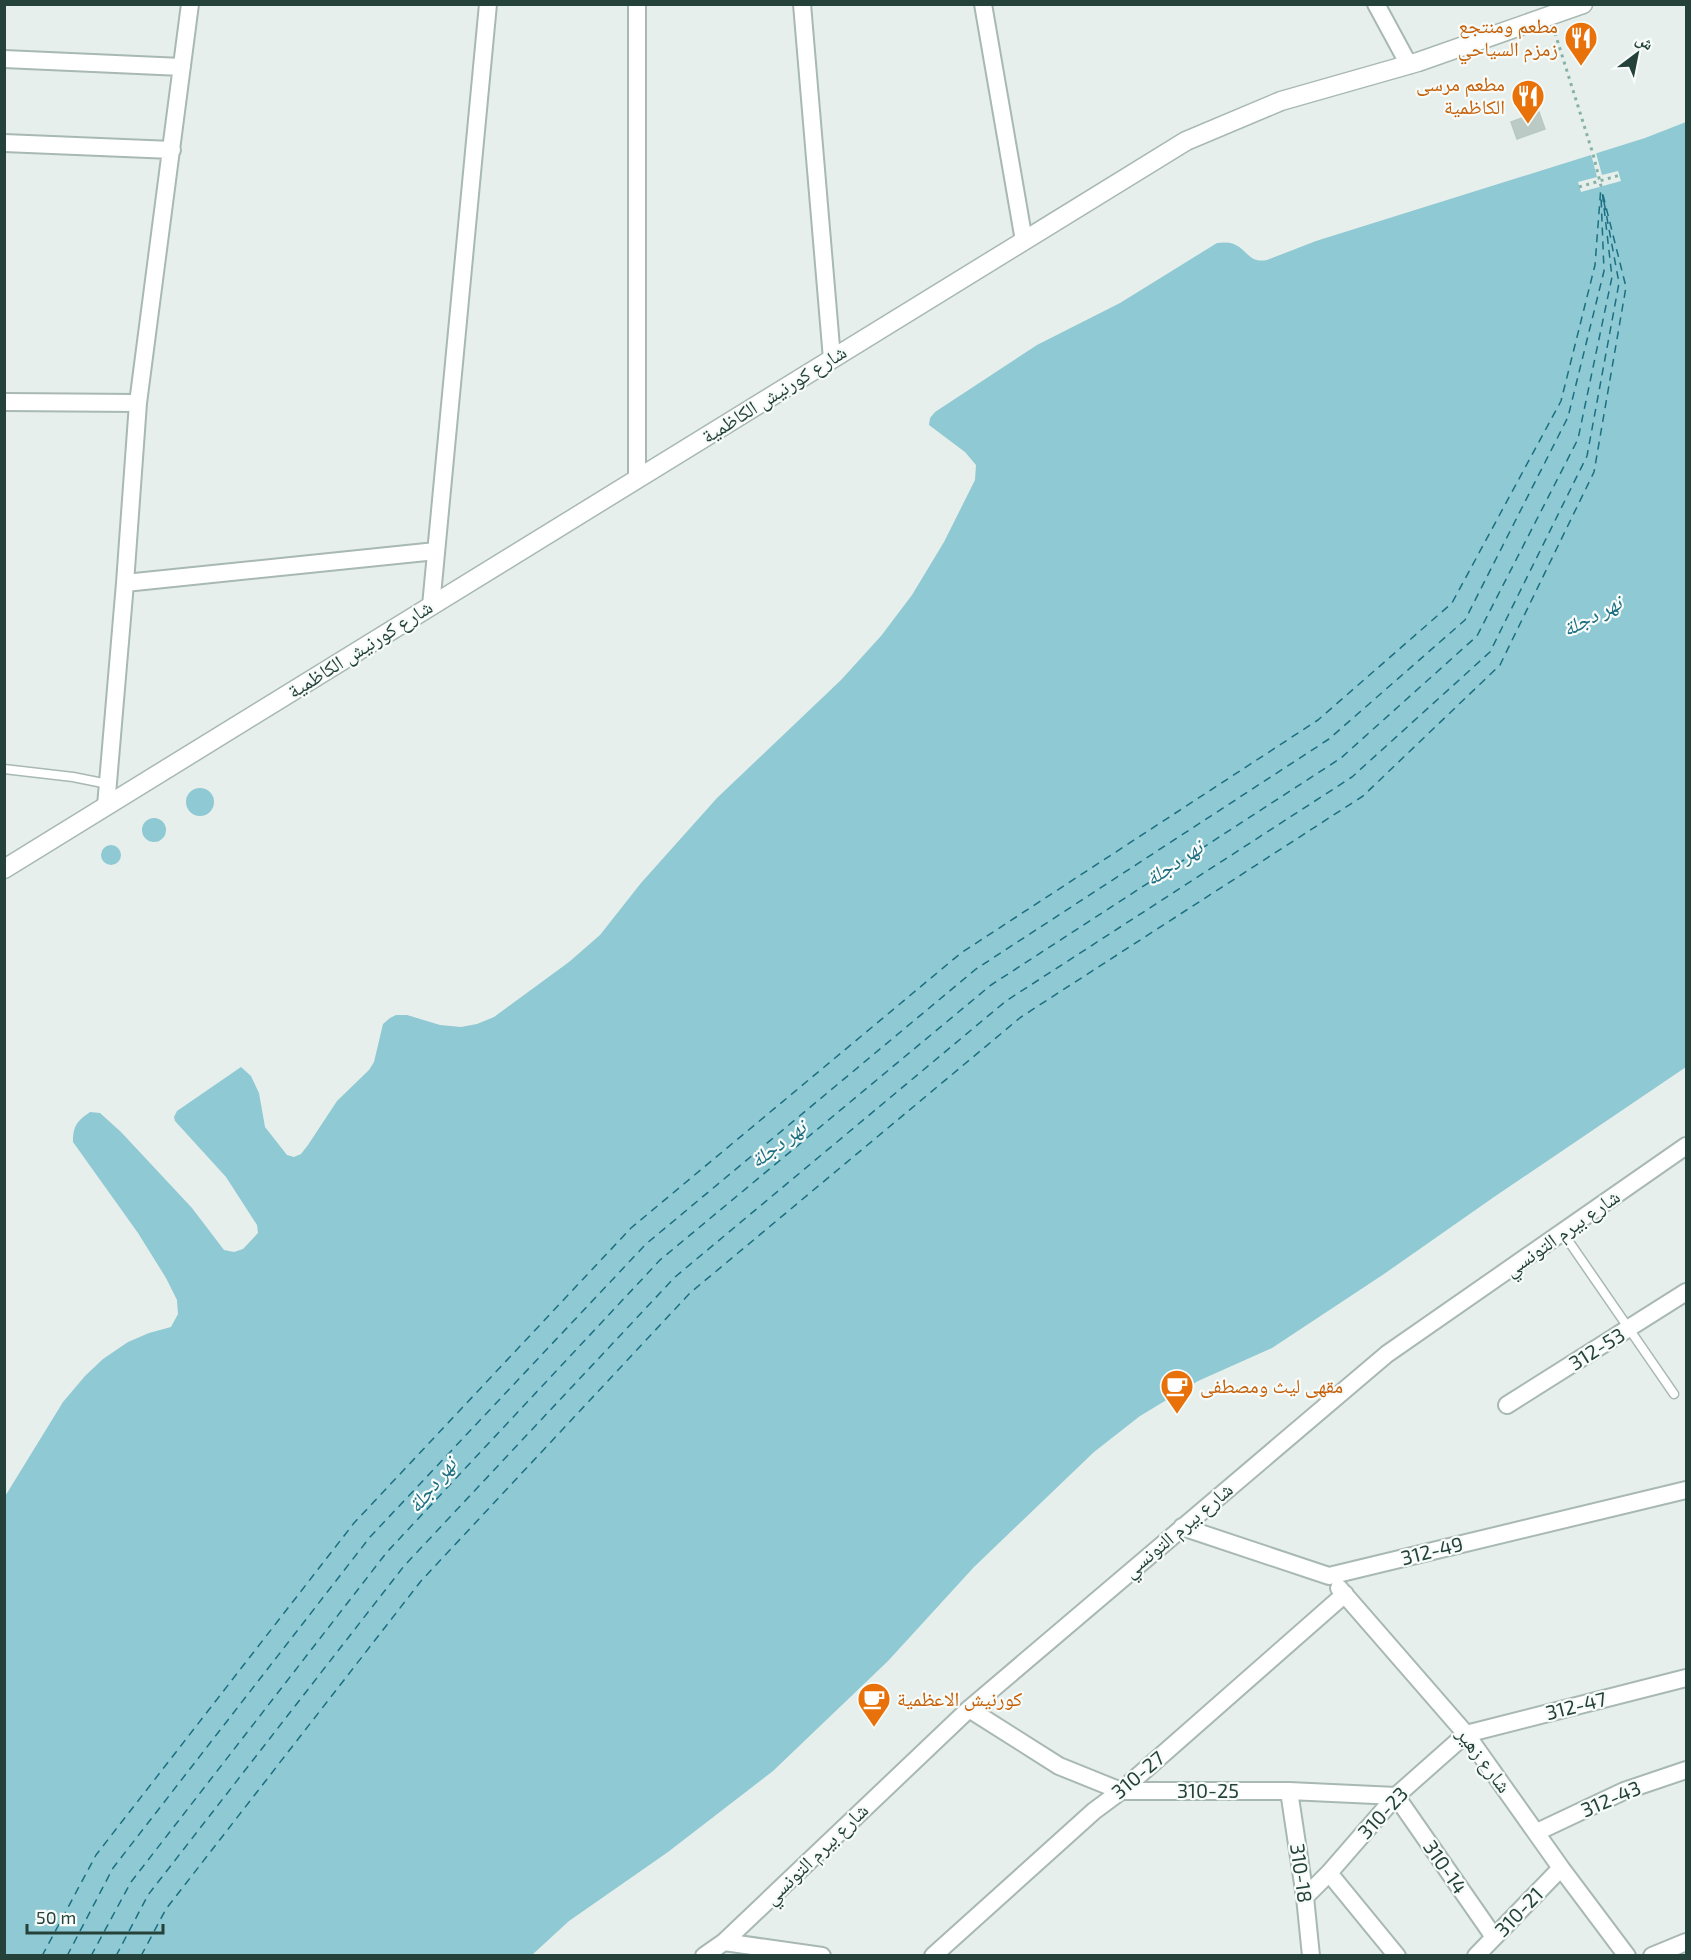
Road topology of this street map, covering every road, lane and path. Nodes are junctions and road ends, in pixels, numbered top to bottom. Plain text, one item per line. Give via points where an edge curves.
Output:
1 (190, 4) edge
2 (488, 4) edge
3 (638, 4) edge
4 (802, 4) edge
5 (983, 4) edge
6 (1376, 4) edge
7 (1575, 6) edge
8 (1559, 43) dead end
9 (4, 59) edge
10 (1409, 65) junction
11 (182, 67) junction
12 (4, 143) edge
13 (172, 150) junction
14 (1620, 175) dead end
15 (1600, 181) junction
16 (1601, 186) dead end
17 (1580, 187) dead end
18 (1024, 241) junction
19 (832, 359) junction
20 (4, 402) edge
21 (138, 403) junction
22 (638, 479) junction
23 (436, 551) junction
24 (125, 583) junction
25 (431, 606) junction
26 (4, 769) edge
27 (108, 784) junction
28 (106, 806) junction
29 (4, 869) edge
30 (1686, 1146) edge
31 (1563, 1233) junction
32 (1686, 1292) edge
33 (1629, 1328) junction
34 (1674, 1394) dead end
35 (1507, 1405) dead end
36 (1686, 1490) edge
37 (1182, 1527) junction
38 (1329, 1576) junction
39 (1345, 1594) junction
40 (1686, 1678) edge
41 (969, 1709) junction
42 (1466, 1734) junction
43 (1686, 1770) edge
44 (1121, 1791) junction
45 (1289, 1791) junction
46 (1396, 1796) junction
47 (1537, 1832) junction
48 (1561, 1868) junction
49 (1329, 1873) junction
50 (1305, 1897) junction
51 (1494, 1937) junction
52 (724, 1942) junction
53 (1686, 1942) edge
54 (704, 1956) edge
55 (822, 1956) edge
56 (933, 1956) edge
57 (1311, 1956) edge
58 (1397, 1956) edge
59 (1476, 1956) edge
60 (1627, 1956) edge
61 (1652, 1956) edge

1 - 11 street
2 - 23 street
3 - 22 street
4 - 19 street
5 - 18 street
6 - 10 street
7 - 10 street, شارع كورنيش الكاظمية
8 - 15 path
9 - 11 street
10 - 18 street, شارع كورنيش الكاظمية via 1281,101 1186,141
11 - 13 street
12 - 13 street
13 - 21 street
14 - 15 path
15 - 16 path
15 - 17 path
18 - 19 street, شارع كورنيش الكاظمية
19 - 22 street, شارع كورنيش الكاظمية
20 - 21 street
21 - 24 street
22 - 25 street, شارع كورنيش الكاظمية
23 - 24 street
23 - 25 street
24 - 27 street
25 - 28 street, شارع كورنيش الكاظمية
26 - 27 lane
27 - 28 street
28 - 29 street, شارع كورنيش الكاظمية
30 - 31 street, شارع بيرم التونسي
31 - 33 lane
31 - 37 street, شارع بيرم التونسي via 1388,1354
32 - 33 street, 312-53
33 - 34 lane
33 - 35 street, 312-53
36 - 38 street, 312-49
37 - 38 street
37 - 41 street, شارع بيرم التونسي
38 - 39 street, شارع زهير
39 - 42 street, شارع زهير
39 - 44 street, 310-27
40 - 42 street, 312-47
41 - 44 street, 310-25 via 1059,1766
41 - 52 street, شارع بيرم التونسي
42 - 46 street, 310-23
42 - 47 street, شارع زهير
43 - 47 street, 312-43 via 1624,1791
44 - 45 street, 310-25
44 - 56 street, 310-27
45 - 46 street, 310-25
45 - 50 street, 310-18
46 - 49 street, 310-23
46 - 51 street, 310-14
47 - 48 street, شارع زهير
48 - 51 street, 310-21
48 - 60 street, شارع زهير
49 - 50 street, 310-23
49 - 58 street
50 - 57 street, 310-18
51 - 59 street, 310-21
52 - 54 street, شارع بيرم التونسي
52 - 55 street
53 - 61 street

